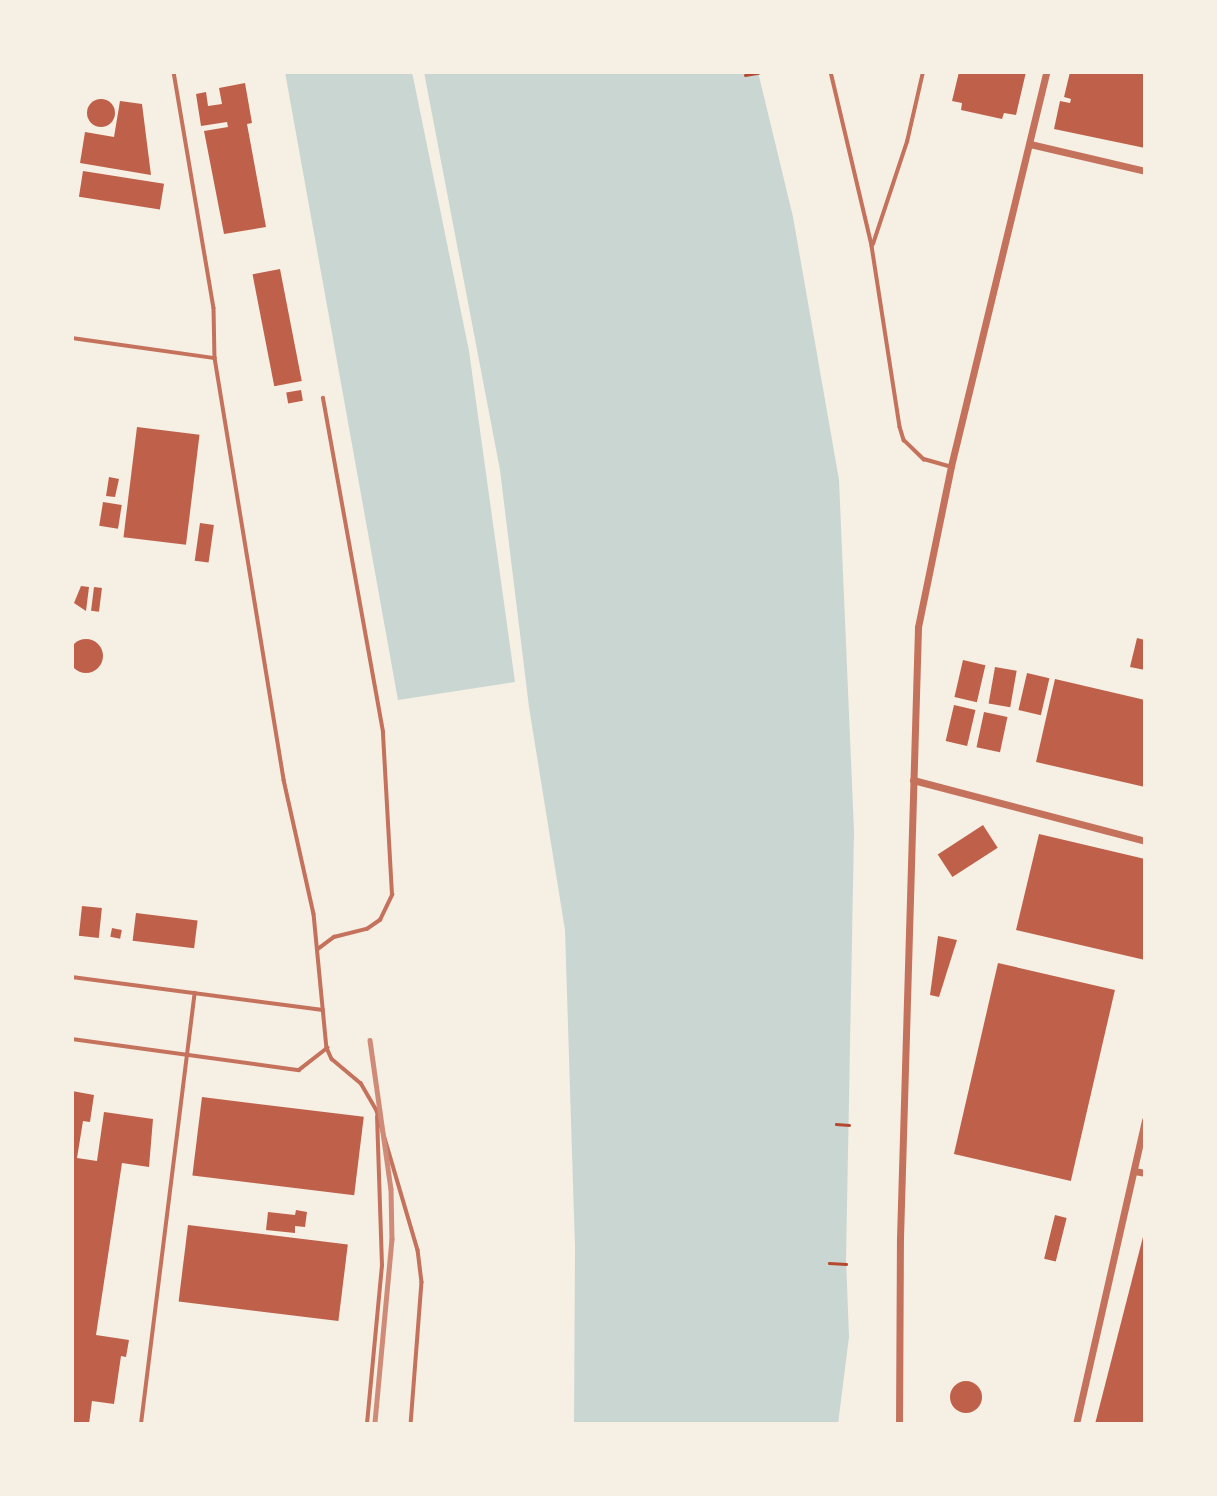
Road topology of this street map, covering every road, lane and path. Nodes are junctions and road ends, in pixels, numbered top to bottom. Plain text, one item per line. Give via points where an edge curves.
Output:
1 (174, 72) edge
2 (831, 72) edge
3 (923, 72) edge
4 (1046, 72) edge
5 (758, 73) edge
6 (745, 75) dead end
7 (1030, 144) junction
8 (1145, 171) edge
9 (872, 246) junction
10 (72, 338) edge
11 (215, 358) junction
12 (323, 398) dead end
13 (951, 466) junction
14 (913, 780) junction
15 (1145, 841) edge
16 (318, 949) junction
17 (72, 977) edge
18 (195, 993) junction
19 (323, 1010) junction
20 (72, 1039) edge
21 (327, 1048) junction
22 (188, 1055) junction
23 (377, 1111) junction
24 (1145, 1120) edge
25 (836, 1124) dead end
26 (849, 1125) dead end
27 (1134, 1171) junction
28 (1145, 1173) edge
29 (829, 1263) dead end
30 (846, 1264) dead end
31 (141, 1424) edge
32 (367, 1424) edge
33 (411, 1424) edge
34 (899, 1424) edge
35 (1076, 1424) edge

1 - 11 lane via 214,308
2 - 9 lane
3 - 9 lane via 907,142
4 - 7 street
5 - 6 path
7 - 8 street
7 - 13 street
9 - 13 lane via 904,440 924,459
10 - 11 lane
11 - 16 lane via 284,780
12 - 16 lane via 383,732 392,895 380,920 367,929 334,937
13 - 14 street via 918,627
14 - 15 street
14 - 34 street
16 - 19 lane
17 - 18 lane
18 - 19 lane
18 - 22 lane
19 - 21 lane
20 - 22 lane
21 - 22 lane via 299,1070
21 - 23 lane via 332,1059 361,1083
22 - 31 lane
23 - 32 lane via 382,1266
23 - 33 lane via 409,1208 422,1282
24 - 27 street
25 - 26 path
27 - 28 street
27 - 35 street
29 - 30 path

